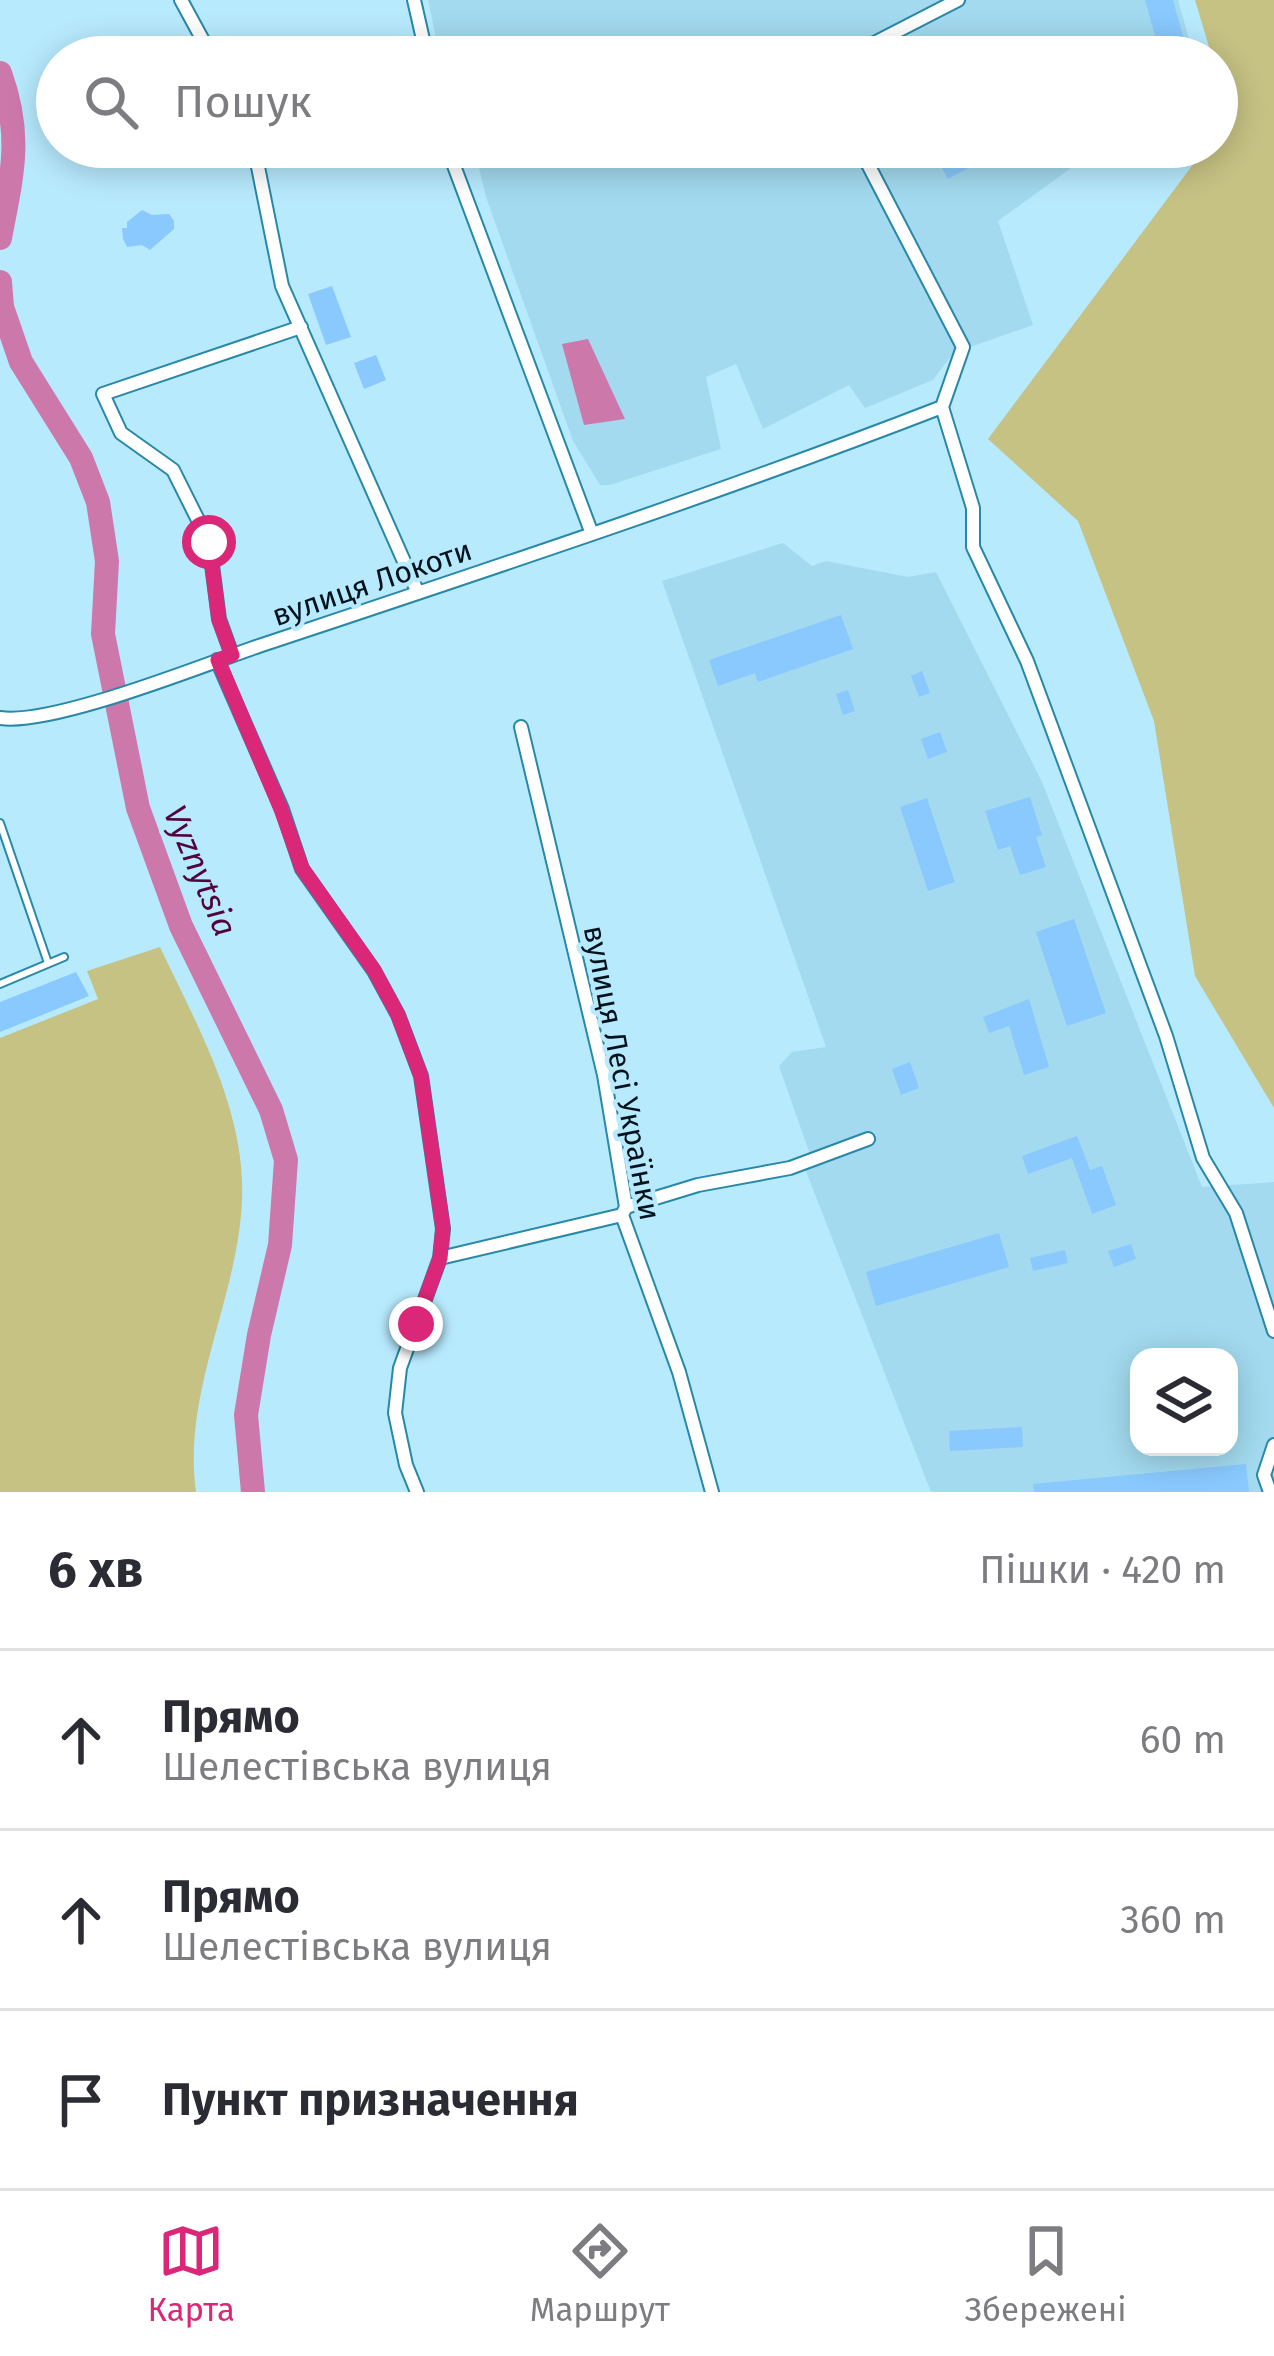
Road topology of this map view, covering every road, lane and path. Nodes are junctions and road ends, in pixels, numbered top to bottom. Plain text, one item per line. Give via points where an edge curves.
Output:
1 (182, 0) edge
2 (414, 0) edge
3 (958, 0) edge
4 (201, 36) edge
5 (422, 36) edge
6 (888, 36) edge
7 (258, 168) edge
8 (455, 168) edge
9 (870, 168) edge
10 (301, 327) junction
11 (942, 407) junction
12 (592, 534) junction
13 (418, 593) junction
14 (232, 655) junction
15 (218, 660) junction
16 (0, 718) edge
17 (521, 727) dead end
18 (0, 823) edge
19 (64, 957) dead end
20 (48, 963) junction
21 (0, 984) edge
22 (868, 1138) dead end
23 (624, 1211) junction
24 (440, 1258) junction
25 (1274, 1330) edge
26 (1274, 1445) edge
27 (417, 1492) edge
28 (712, 1492) edge
29 (1270, 1492) edge

1 - 4 street
2 - 5 street
3 - 6 street
7 - 10 street via 282,286
8 - 12 street
9 - 11 street via 963,347
10 - 13 street
10 - 14 street via 103,394 121,433 173,470 209,542
11 - 12 street, вулиця Локоти
11 - 25 street via 973,508 973,548 1028,661 1203,1158 1236,1213
12 - 13 street, вулиця Локоти
13 - 14 street, вулиця Локоти
14 - 15 street, вулиця Локоти
15 - 16 street, вулиця Локоти via 39,718
15 - 24 street via 302,868 374,970 421,1076 443,1228
17 - 23 street, вулиця Лесі Українки via 604,1075
18 - 20 lane
19 - 20 lane
20 - 21 lane
22 - 23 street via 790,1168
23 - 24 street
23 - 28 street, вулиця Лесі Українки
24 - 27 street via 396,1391 399,1440
26 - 29 street via 1264,1475

